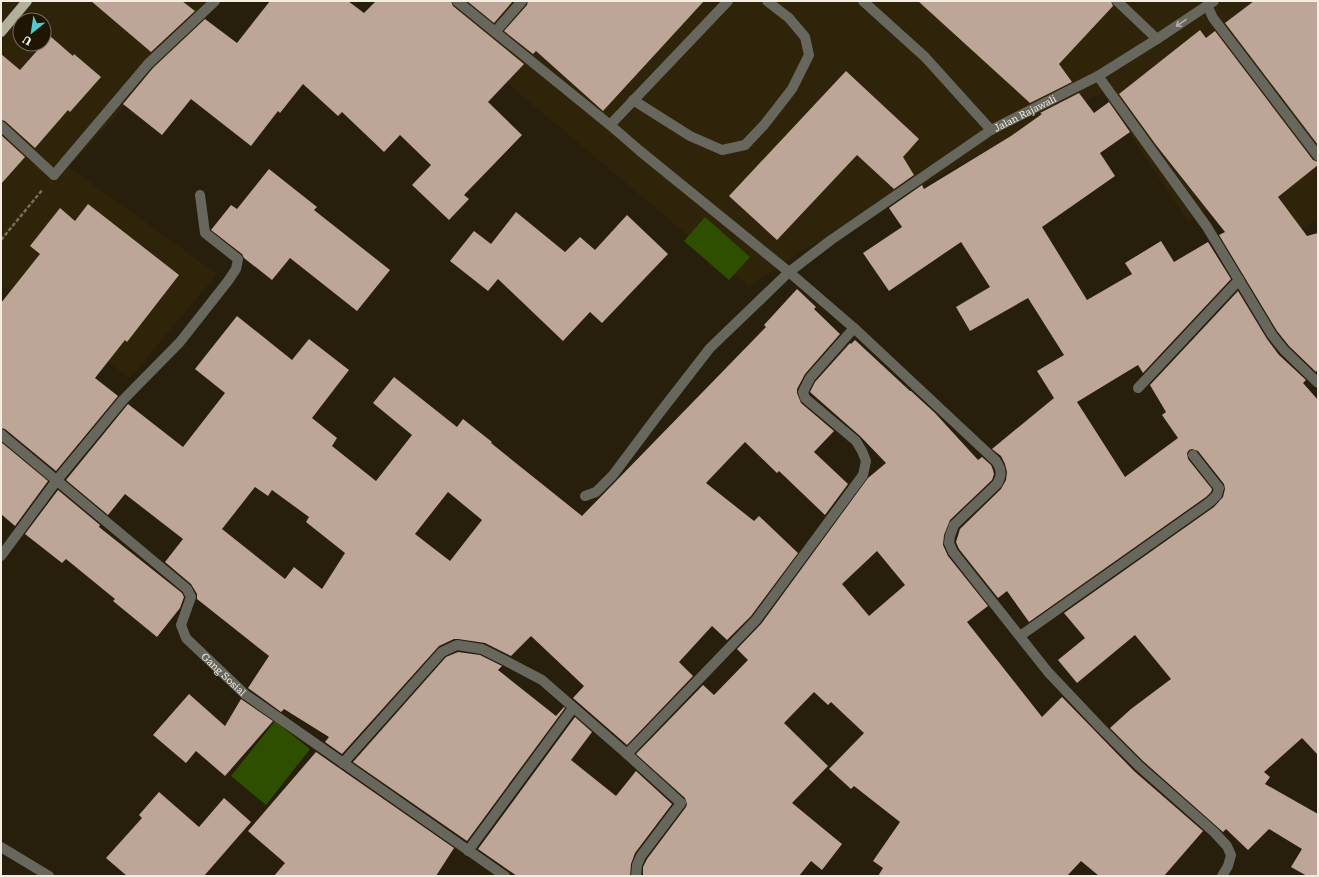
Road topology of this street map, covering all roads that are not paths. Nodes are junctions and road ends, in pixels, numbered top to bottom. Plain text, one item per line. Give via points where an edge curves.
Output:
1 (27, 1) edge
2 (215, 1) edge
3 (457, 1) edge
4 (522, 1) edge
5 (728, 1) edge
6 (767, 1) edge
7 (863, 1) edge
8 (1117, 1) edge
9 (1210, 3) edge
10 (1, 32) edge
11 (495, 32) junction
12 (1157, 39) junction
13 (1098, 76) junction
14 (633, 100) junction
15 (610, 124) junction
16 (1, 126) edge
17 (991, 130) junction
18 (1318, 156) edge
19 (200, 195) dead end
20 (789, 272) junction
21 (1238, 280) junction
22 (854, 328) junction
23 (1318, 383) edge
24 (1138, 388) dead end
25 (1, 434) edge
26 (1193, 454) dead end
27 (57, 480) junction
28 (585, 496) dead end
29 (1, 556) edge
30 (1020, 636) junction
31 (573, 708) junction
32 (628, 754) junction
33 (343, 763) junction
34 (1, 847) edge
35 (468, 851) junction
36 (49, 876) edge
37 (505, 876) edge
38 (636, 876) edge
39 (1222, 876) edge

1 - 10 main road
2 - 16 street via 148,64 52,174
3 - 11 street
4 - 11 street
5 - 14 street
6 - 14 street via 789,18 806,37 809,55 792,89 745,146 722,150 690,136
7 - 17 street, Jalan Rajawali via 925,57
8 - 12 street
9 -> 12 street, Jalan Rajawali
9 - 18 street via 1213,18
11 - 15 street
12 - 13 street, Jalan Rajawali
13 - 17 street, Jalan Rajawali
13 - 21 street via 1207,227
14 - 15 street
15 - 20 street
17 - 20 street via 831,240
19 - 27 street via 205,233 238,259 236,269 180,342 123,400
20 - 22 street
20 - 28 street via 710,348 613,475 596,492
21 - 23 street via 1272,335
21 - 24 street
22 - 30 street via 996,461 1001,469 1002,476 997,484 954,525 949,543 953,552
22 - 32 street via 810,378 803,392 805,398 856,441 866,461 862,475 756,620
25 - 27 street, Gang Sosial
26 - 30 street via 1219,488 1214,499
27 - 29 street
27 - 33 street, Gang Sosial via 186,588 191,597 181,625 186,638 246,695
30 - 39 street via 1048,672 1100,727 1227,846 1231,855
31 - 32 street
31 - 33 street via 542,680 482,649 457,645 442,652
31 - 35 street
32 - 38 street via 682,803 641,856
33 - 35 street, Gang Sosial
34 - 36 street
35 - 37 street, Gang Sosial

